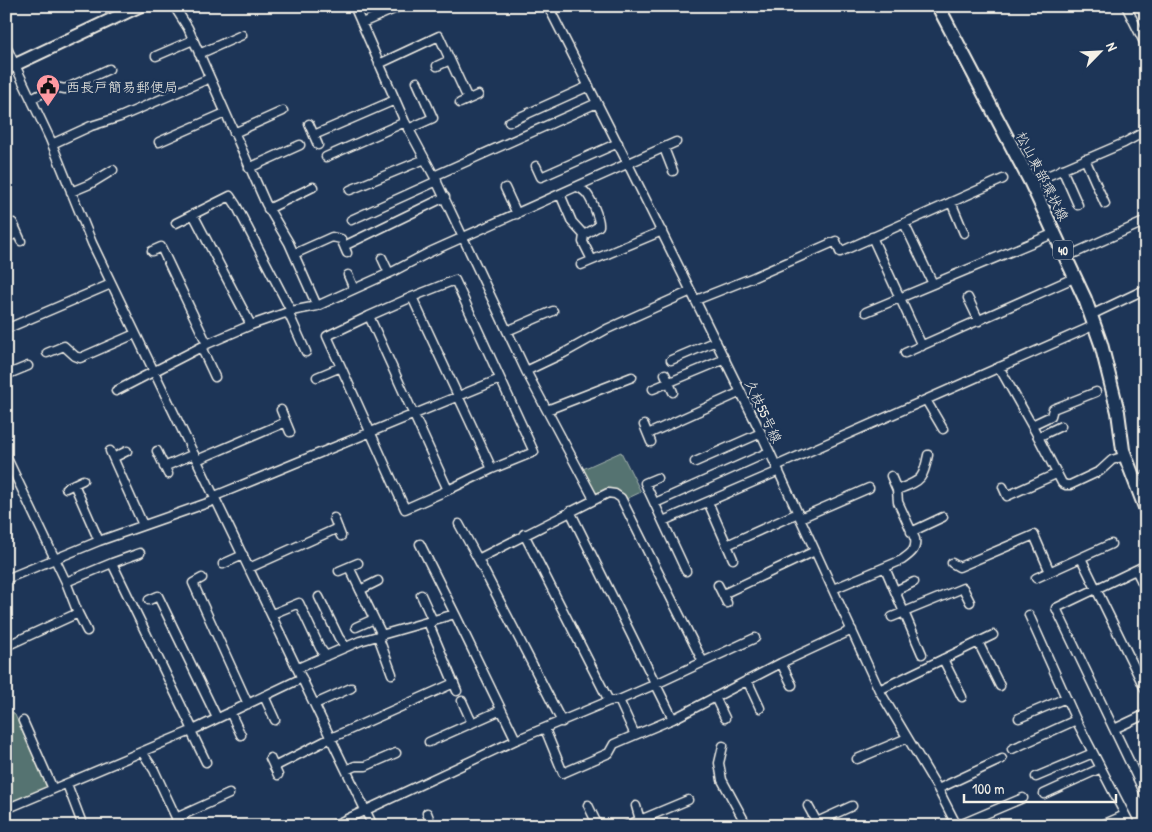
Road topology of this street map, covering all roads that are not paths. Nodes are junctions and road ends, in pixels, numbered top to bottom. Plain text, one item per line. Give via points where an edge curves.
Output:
1 (140, 6) edge
2 (174, 6) edge
3 (354, 6) edge
4 (401, 6) edge
5 (560, 6) edge
6 (938, 6) edge
7 (1126, 6) edge
8 (549, 9) edge
9 (362, 24) junction
10 (242, 35) dead end
11 (193, 40) junction
12 (410, 40) dead end
13 (6, 46) edge
14 (1146, 46) edge
15 (413, 48) junction
16 (199, 54) junction
17 (156, 56) dead end
18 (450, 60) junction
19 (380, 64) junction
20 (437, 66) dead end
21 (10, 67) edge
22 (109, 69) dead end
23 (210, 78) junction
24 (417, 82) dead end
25 (589, 86) junction
26 (430, 87) dead end
27 (421, 92) junction
28 (478, 95) dead end
29 (31, 99) junction
30 (468, 99) junction
31 (395, 100) junction
32 (460, 103) dead end
33 (597, 103) junction
34 (283, 111) dead end
35 (225, 113) junction
36 (509, 122) dead end
37 (309, 124) dead end
38 (406, 126) junction
39 (1146, 131) edge
40 (234, 133) junction
41 (314, 135) junction
42 (159, 142) dead end
43 (676, 142) dead end
44 (618, 143) junction
45 (52, 144) junction
46 (300, 145) dead end
47 (318, 145) dead end
48 (664, 148) junction
49 (326, 157) dead end
50 (425, 158) junction
51 (1086, 159) junction
52 (628, 164) junction
53 (536, 166) dead end
54 (250, 168) junction
55 (1062, 169) junction
56 (113, 170) dead end
57 (673, 171) dead end
58 (436, 178) junction
59 (1003, 179) dead end
60 (1031, 182) junction
61 (313, 187) dead end
62 (577, 187) junction
63 (506, 188) dead end
64 (350, 190) dead end
65 (71, 192) junction
66 (560, 194) junction
67 (445, 197) junction
68 (952, 202) junction
69 (1105, 204) dead end
70 (1078, 205) dead end
71 (268, 208) junction
72 (193, 214) junction
73 (516, 214) junction
74 (351, 220) dead end
75 (1146, 221) edge
76 (13, 223) dead end
77 (176, 223) dead end
78 (904, 223) junction
79 (662, 231) junction
80 (964, 232) dead end
81 (1055, 232) junction
82 (17, 233) junction
83 (584, 235) junction
84 (464, 237) junction
85 (872, 237) junction
86 (6, 238) edge
87 (21, 241) dead end
88 (152, 251) dead end
89 (294, 254) junction
90 (1066, 257) junction
91 (382, 258) dead end
92 (592, 260) junction
93 (581, 265) dead end
94 (389, 273) junction
95 (348, 275) dead end
96 (1076, 277) junction
97 (111, 284) junction
98 (934, 284) junction
99 (354, 289) junction
100 (1146, 289) edge
101 (691, 291) junction
102 (412, 297) junction
103 (900, 298) junction
104 (968, 298) dead end
105 (696, 300) junction
106 (317, 306) junction
107 (289, 311) junction
108 (553, 311) dead end
109 (866, 312) dead end
110 (369, 316) junction
111 (1093, 320) junction
112 (979, 321) junction
113 (251, 325) junction
114 (6, 329) edge
115 (507, 331) junction
116 (135, 334) junction
117 (716, 341) junction
118 (204, 346) junction
119 (922, 346) junction
120 (306, 352) dead end
121 (47, 353) dead end
122 (905, 353) dead end
123 (725, 359) junction
124 (671, 360) dead end
125 (28, 366) dead end
126 (341, 367) junction
127 (999, 367) junction
128 (153, 371) junction
129 (526, 371) junction
130 (665, 374) dead end
131 (6, 375) edge
132 (215, 377) dead end
133 (317, 377) dead end
134 (632, 377) dead end
135 (500, 379) junction
136 (669, 382) junction
137 (653, 389) dead end
138 (116, 391) dead end
139 (673, 392) dead end
140 (742, 392) junction
141 (1096, 392) dead end
142 (457, 396) junction
143 (926, 400) junction
144 (680, 409) dead end
145 (281, 410) dead end
146 (547, 410) junction
147 (414, 414) junction
148 (684, 418) junction
149 (286, 422) junction
150 (644, 425) dead end
151 (1032, 425) junction
152 (1061, 426) dead end
153 (943, 429) dead end
154 (290, 432) dead end
155 (369, 432) junction
156 (761, 433) junction
157 (648, 434) junction
158 (1038, 437) junction
159 (651, 442) dead end
160 (127, 451) dead end
161 (157, 451) dead end
162 (769, 452) junction
163 (928, 455) dead end
164 (6, 456) edge
165 (1125, 456) junction
166 (196, 457) junction
167 (695, 462) dead end
168 (778, 468) junction
169 (492, 469) junction
170 (1056, 474) junction
171 (1146, 475) edge
172 (891, 476) dead end
173 (657, 478) dead end
174 (83, 480) dead end
175 (1146, 481) edge
176 (74, 484) junction
177 (1003, 487) dead end
178 (66, 488) dead end
179 (870, 488) dead end
180 (448, 490) junction
181 (897, 490) junction
182 (216, 498) junction
183 (594, 499) junction
184 (708, 502) junction
185 (655, 503) junction
186 (1146, 510) edge
187 (570, 511) junction
188 (799, 516) junction
189 (334, 518) dead end
190 (944, 518) dead end
191 (663, 521) junction
192 (459, 524) dead end
193 (143, 525) junction
194 (338, 528) junction
195 (912, 532) junction
196 (524, 534) junction
197 (341, 536) dead end
198 (99, 540) junction
199 (420, 544) dead end
200 (1110, 544) dead end
201 (727, 545) junction
202 (815, 551) junction
203 (140, 552) dead end
204 (243, 555) junction
205 (55, 558) junction
206 (1081, 558) junction
207 (478, 559) junction
208 (733, 559) dead end
209 (358, 563) dead end
210 (952, 563) dead end
211 (112, 564) junction
212 (223, 564) dead end
213 (1146, 565) edge
214 (349, 567) junction
215 (249, 568) junction
216 (885, 568) junction
217 (1136, 570) junction
218 (339, 571) dead end
219 (686, 571) dead end
220 (1050, 572) junction
221 (202, 578) dead end
222 (1036, 578) dead end
223 (6, 579) edge
224 (378, 581) dead end
225 (66, 582) junction
226 (914, 582) dead end
227 (718, 585) dead end
228 (833, 589) junction
229 (1095, 589) junction
230 (360, 590) junction
231 (895, 590) junction
232 (1146, 590) edge
233 (723, 594) junction
234 (421, 595) dead end
235 (319, 597) dead end
236 (149, 600) dead end
237 (970, 602) dead end
238 (727, 603) dead end
239 (905, 611) junction
240 (78, 613) junction
241 (272, 614) junction
242 (455, 614) junction
243 (1029, 615) dead end
244 (892, 617) dead end
245 (374, 619) junction
246 (430, 622) junction
247 (356, 627) dead end
248 (852, 630) junction
249 (87, 631) dead end
250 (993, 635) dead end
251 (380, 636) junction
252 (755, 638) dead end
253 (978, 642) junction
254 (346, 647) junction
255 (7, 649) edge
256 (922, 654) dead end
257 (326, 656) junction
258 (944, 658) junction
259 (703, 662) junction
260 (781, 663) junction
261 (298, 668) junction
262 (392, 674) dead end
263 (302, 678) junction
264 (747, 680) junction
265 (454, 683) junction
266 (656, 684) junction
267 (792, 685) dead end
268 (1000, 686) dead end
269 (351, 688) dead end
270 (879, 690) junction
271 (1146, 691) edge
272 (457, 692) dead end
273 (264, 696) junction
274 (715, 697) junction
275 (962, 697) dead end
276 (1066, 698) junction
277 (619, 700) junction
278 (462, 701) dead end
279 (609, 701) junction
280 (248, 704) junction
281 (315, 704) junction
282 (760, 708) dead end
283 (502, 710) junction
284 (230, 712) junction
285 (1146, 714) edge
286 (217, 718) junction
287 (725, 718) dead end
288 (1019, 718) dead end
289 (672, 719) junction
290 (276, 720) dead end
291 (1076, 720) junction
292 (23, 721) dead end
293 (562, 722) junction
294 (472, 723) junction
295 (545, 729) junction
296 (1114, 729) junction
297 (192, 730) junction
298 (241, 735) dead end
299 (634, 735) junction
300 (331, 738) junction
301 (907, 738) junction
302 (516, 740) junction
303 (429, 742) dead end
304 (724, 746) dead end
305 (1012, 749) dead end
306 (142, 752) junction
307 (396, 753) dead end
308 (1093, 753) junction
309 (270, 758) dead end
310 (857, 759) dead end
311 (1002, 759) dead end
312 (206, 762) dead end
313 (274, 766) junction
314 (1101, 768) junction
315 (346, 770) junction
316 (278, 775) dead end
317 (1036, 777) dead end
318 (67, 784) junction
319 (53, 789) junction
320 (938, 789) junction
321 (229, 794) dead end
322 (1044, 794) dead end
323 (1146, 796) edge
324 (1023, 798) dead end
325 (688, 800) dead end
326 (588, 805) dead end
327 (636, 806) dead end
328 (808, 806) dead end
329 (852, 806) dead end
330 (6, 809) edge
331 (366, 810) junction
332 (427, 813) dead end
333 (1125, 815) junction
334 (178, 822) edge
335 (642, 823) edge
336 (818, 824) edge
337 (83, 826) edge
338 (332, 826) edge
339 (373, 826) edge
340 (432, 826) edge
341 (598, 826) edge
342 (626, 826) edge
343 (747, 826) edge
344 (957, 826) edge
345 (1100, 826) edge
346 (1131, 826) edge

1 - 21 main road
2 - 11 street
3 - 9 street
4 - 9 street
5 - 8 street
6 - 60 main road, 松山東部環状線 / 40
7 - 14 street
8 - 25 street, 久枝55号線
9 - 19 street
10 - 16 street
11 - 16 street
11 - 17 street
12 - 15 street
13 - 21 street
15 - 18 street via 439,36
15 - 19 street
16 - 23 street
18 - 20 street
18 - 30 street
19 - 31 street
21 - 29 street
22 - 29 street via 101,77 65,89 55,87
23 - 35 street
23 - 45 street
24 - 27 street
25 - 33 street, 久枝55号線
25 - 36 street
26 - 27 street
27 - 38 street via 433,118
28 - 30 street
29 - 45 street
30 - 32 street
31 - 38 street
31 - 41 street
33 - 44 street, 久枝55号線
33 - 58 street
34 - 40 street
35 - 40 street
35 - 42 street
37 - 41 street
38 - 49 street
38 - 50 street
39 - 51 street
40 - 54 street
41 - 47 street
43 - 48 street
44 - 52 street, 久枝55号線
44 - 53 street via 541,177
45 - 65 street
46 - 54 street
48 - 52 street
48 - 57 street
50 - 58 street
50 - 64 street
51 - 55 street
51 - 69 street
52 - 62 street
52 - 79 street, 久枝55号線
54 - 71 street
55 - 60 street
55 - 70 street
56 - 65 street
58 - 67 street
58 - 74 street
59 - 68 street
60 - 81 main road, 松山東部環状線 / 40
61 - 71 street
62 - 66 street
62 - 83 street via 589,196 600,221 599,226
63 - 73 street
65 - 97 street
66 - 73 street
66 - 83 street via 572,222
67 - 84 street
67 - 89 street via 345,250 340,239 332,237
68 - 78 street
68 - 80 street
71 - 89 street
72 - 77 street
72 - 107 street via 230,196
72 - 113 street
73 - 84 street
75 - 90 street
76 - 82 street
78 - 85 street
78 - 98 street
79 - 92 street
79 - 101 street, 久枝55号線
81 - 90 main road, 松山東部環状線 / 40
81 - 98 street
82 - 86 street
82 - 87 street
83 - 92 street via 583,242
84 - 94 street
84 - 115 street
85 - 103 street
85 - 105 street via 840,252 836,241
88 - 118 street via 161,247
89 - 106 street
90 - 96 main road, 松山東部環状線 / 40
91 - 94 street
92 - 93 street
94 - 99 street
95 - 99 street
96 - 111 main road, 松山東部環状線 / 40
96 - 112 street
97 - 114 street
97 - 116 street
98 - 103 street
99 - 106 street
100 - 111 street
101 - 105 street, 久枝55号線
101 - 129 street
102 - 110 street
102 - 135 street via 455,280
102 - 142 street
103 - 109 street
103 - 119 street
104 - 112 street
105 - 117 street, 久枝55号線
106 - 107 street
107 - 113 street
107 - 120 street
108 - 115 street
110 - 126 street via 327,336
110 - 147 street
111 - 127 street
111 - 165 main road, 松山東部環状線 / 40 via 1118,412
112 - 119 street
113 - 118 street
115 - 129 street
116 - 121 street via 80,358 64,346
116 - 128 street
117 - 123 street, 久枝55号線
117 - 124 street
118 - 128 street
118 - 132 street
119 - 122 street
123 - 136 street
123 - 140 street, 久枝55号線
125 - 131 street
126 - 133 street
126 - 155 street
127 - 143 street
127 - 151 street
128 - 138 street
128 - 166 street
129 - 146 street
130 - 136 street
134 - 146 street
135 - 142 street
135 - 169 street via 534,452
136 - 137 street
136 - 139 street
140 - 148 street
140 - 156 street, 久枝55号線
141 - 151 street via 1053,409 1051,416
142 - 147 street
142 - 169 street
143 - 153 street
143 - 168 street
144 - 148 street
145 - 149 street
146 - 183 street
147 - 155 street
147 - 180 street
148 - 157 street
149 - 154 street
149 - 166 street
150 - 157 street
151 - 158 street
152 - 158 street
155 - 180 street via 405,509
155 - 182 street
156 - 162 street, 久枝55号線
156 - 167 street
157 - 159 street
158 - 170 street
160 - 193 street via 111,454
161 - 166 street via 166,471
162 - 168 street, 久枝55号線
162 - 185 street
163 - 181 street via 920,479
164 - 205 street
165 - 170 street via 1112,460 1100,471 1070,485 1062,483
165 - 186 main road, 松山東部環状線 / 40
166 - 182 street
168 - 184 street
168 - 188 street, 久枝55号線
169 - 180 street
170 - 177 street via 1007,496
171 - 175 street
172 - 181 street
173 - 185 street via 645,484
174 - 176 street
176 - 178 street
176 - 198 street
179 - 188 street
181 - 195 street via 898,502
182 - 193 street
182 - 204 street
183 - 187 street
183 - 259 street via 608,493 621,498
184 - 191 street
184 - 201 street
185 - 191 street
187 - 196 street
187 - 266 street
188 - 201 street
188 - 202 street, 久枝55号線
189 - 194 street
190 - 195 street
191 - 219 street
192 - 207 street
193 - 198 street
194 - 197 street
194 - 215 street
195 - 216 street via 916,546 912,552
196 - 207 street
196 - 279 street
198 - 205 street
199 - 242 street
200 - 206 street
201 - 208 street
202 - 228 street, 久枝55号線
202 - 233 street
203 - 211 street
204 - 212 street
204 - 215 street
205 - 223 street
205 - 225 street
206 - 220 street
206 - 229 street
207 - 293 street
209 - 214 street
210 - 220 street via 959,567 1034,535
211 - 225 street
211 - 297 street
213 - 217 street
214 - 218 street
214 - 230 street
215 - 241 street
216 - 228 street
216 - 231 street
217 - 229 street
217 - 232 street
220 - 222 street
221 - 280 street via 193,583
224 - 230 street
225 - 240 street
226 - 231 street
227 - 233 street
228 - 248 street, 久枝55号線
229 - 271 street
229 - 296 street via 1056,608
230 - 245 street
231 - 239 street
233 - 238 street
234 - 246 street
235 - 254 street
236 - 286 street via 158,596
237 - 239 street via 963,588
239 - 244 street
239 - 256 street
240 - 249 street
240 - 255 street
241 - 257 street via 299,603
241 - 261 street
242 - 246 street
242 - 283 street
243 - 276 street
245 - 247 street
245 - 251 street
246 - 251 street
246 - 265 street
248 - 260 street
248 - 270 street, 久枝55号線
250 - 253 street
251 - 254 street
251 - 262 street
252 - 259 street
253 - 258 street
253 - 268 street
254 - 257 street
257 - 261 street
258 - 270 street
258 - 275 street
259 - 266 street
260 - 264 street
260 - 267 street
261 - 263 street
263 - 273 street
263 - 281 street
264 - 274 street
264 - 282 street
265 - 272 street
265 - 300 street
266 - 277 street
266 - 289 street
269 - 281 street
270 - 301 street, 久枝55号線
273 - 280 street
273 - 290 street
274 - 287 street
274 - 289 street
276 - 288 street
276 - 291 street
277 - 279 street
277 - 299 street
278 - 294 street
279 - 293 street
280 - 284 street
281 - 300 street
283 - 294 street
283 - 302 street
284 - 286 street
284 - 298 street
285 - 296 street
286 - 297 street
289 - 299 street
291 - 305 street
291 - 308 street
292 - 319 street
293 - 295 street
294 - 303 street
295 - 299 street via 563,773 609,754 614,744
295 - 302 street
296 - 323 street
297 - 306 street
297 - 312 street
300 - 313 street
300 - 315 street
301 - 310 street
301 - 320 street, 久枝55号線
302 - 331 street
304 - 343 street via 719,763 722,780
306 - 318 street
306 - 334 street
307 - 315 street via 366,766
308 - 314 street
308 - 317 street
309 - 313 street
311 - 320 street
313 - 316 street
314 - 322 street
314 - 333 street
315 - 331 street
318 - 319 street
318 - 337 street
319 - 330 street
320 - 344 street, 久枝55号線
321 - 334 street
324 - 344 street
325 - 335 street
326 - 341 street
327 - 335 street
328 - 336 street
329 - 336 street
331 - 338 street
331 - 339 street
332 - 340 street
333 - 345 street
333 - 346 street
335 - 342 street

